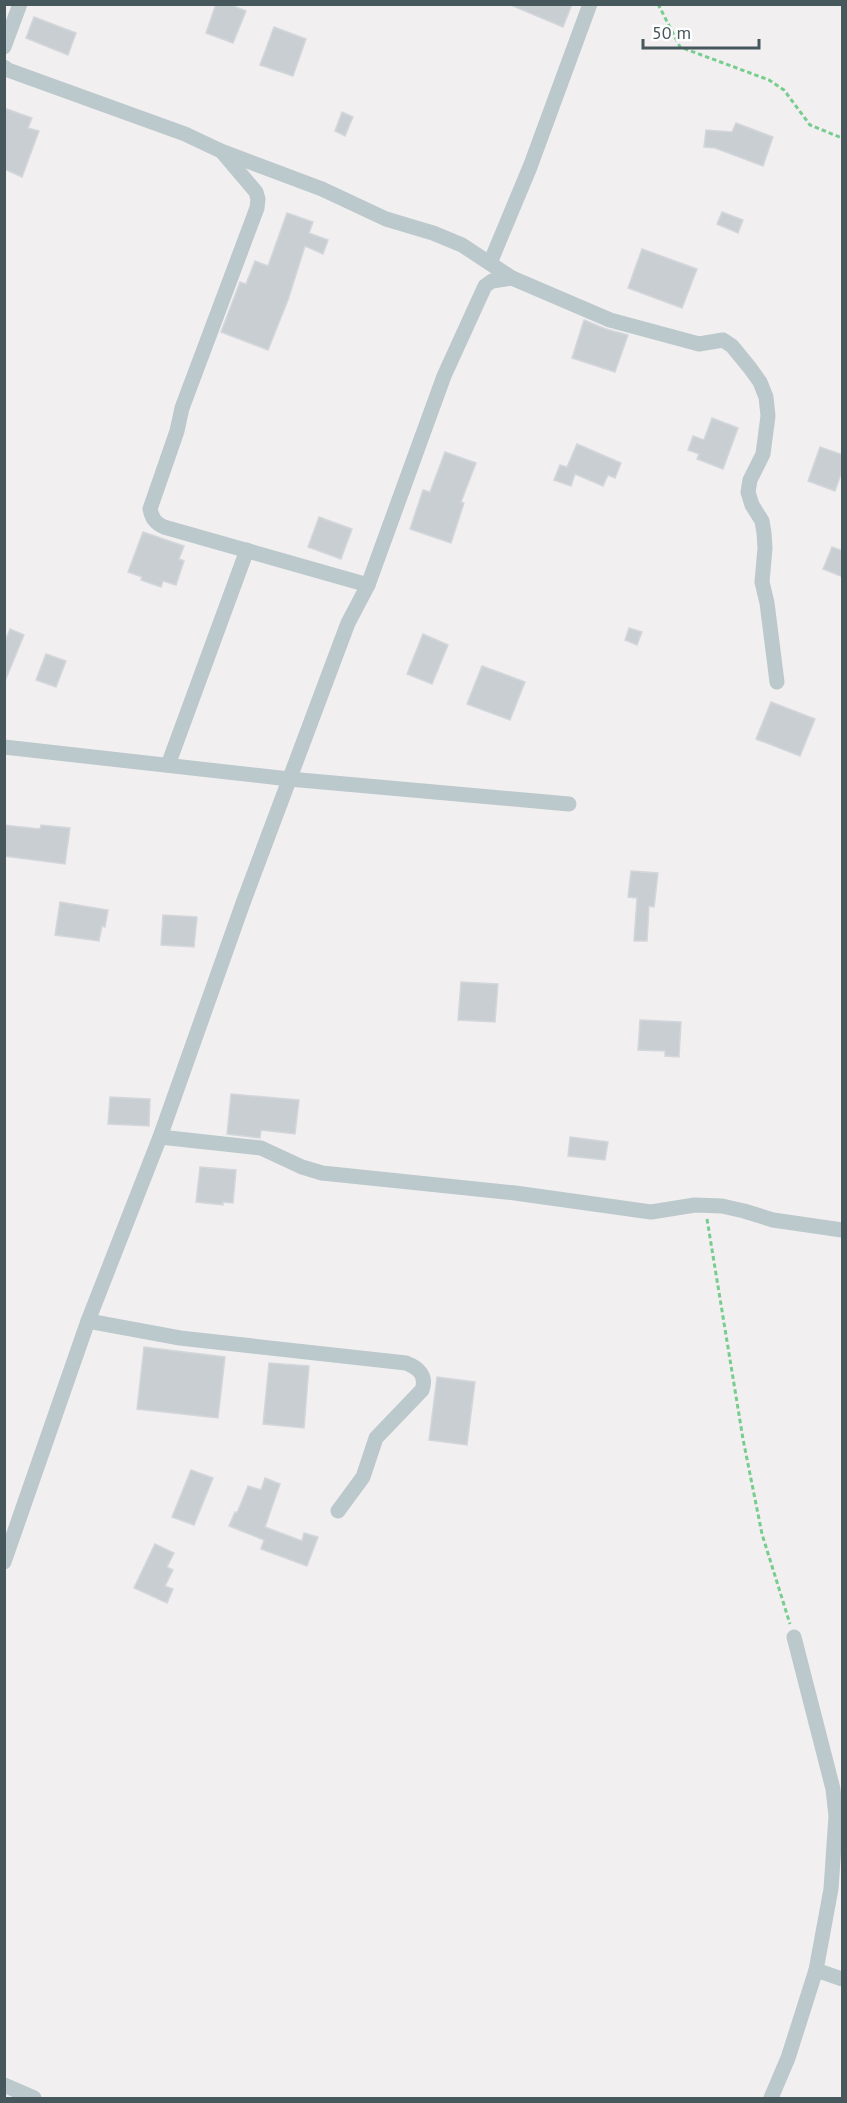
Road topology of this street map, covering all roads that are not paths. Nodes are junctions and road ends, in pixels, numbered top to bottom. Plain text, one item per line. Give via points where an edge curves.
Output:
1 (20, 4) edge
2 (590, 4) edge
3 (4, 47) edge
4 (4, 67) edge
5 (221, 151) junction
6 (490, 262) junction
7 (512, 278) junction
8 (247, 550) junction
9 (368, 585) junction
10 (777, 682) dead end
11 (4, 747) edge
12 (168, 765) junction
13 (289, 779) junction
14 (569, 804) dead end
15 (160, 1137) junction
16 (843, 1230) edge
17 (88, 1321) junction
18 (338, 1511) dead end
19 (4, 1562) edge
20 (794, 1637) road end
21 (816, 1970) junction
22 (843, 1979) edge
23 (4, 2085) edge
24 (34, 2098) edge
25 (771, 2098) edge

1 - 3 street
2 - 6 street
4 - 5 street
5 - 6 street via 322,189 386,219 433,233
5 - 8 street via 256,192 257,208 182,408 150,509 158,524
6 - 7 street
7 - 9 street via 492,281 479,297 444,376
7 - 10 street via 609,320 699,344 723,340 760,382 768,416 763,454 748,492 764,533 762,582
8 - 9 street
8 - 12 street
9 - 13 street via 348,623
11 - 12 street
12 - 13 street
13 - 14 street
13 - 15 street
15 - 16 street via 261,1148 322,1173 651,1212 722,1206 772,1220
15 - 17 street
17 - 18 street via 180,1338 416,1367 425,1383 423,1390 376,1438 363,1477
17 - 19 street
20 - 21 street via 833,1789 836,1816 831,1889
21 - 22 street
21 - 25 street
23 - 24 street

